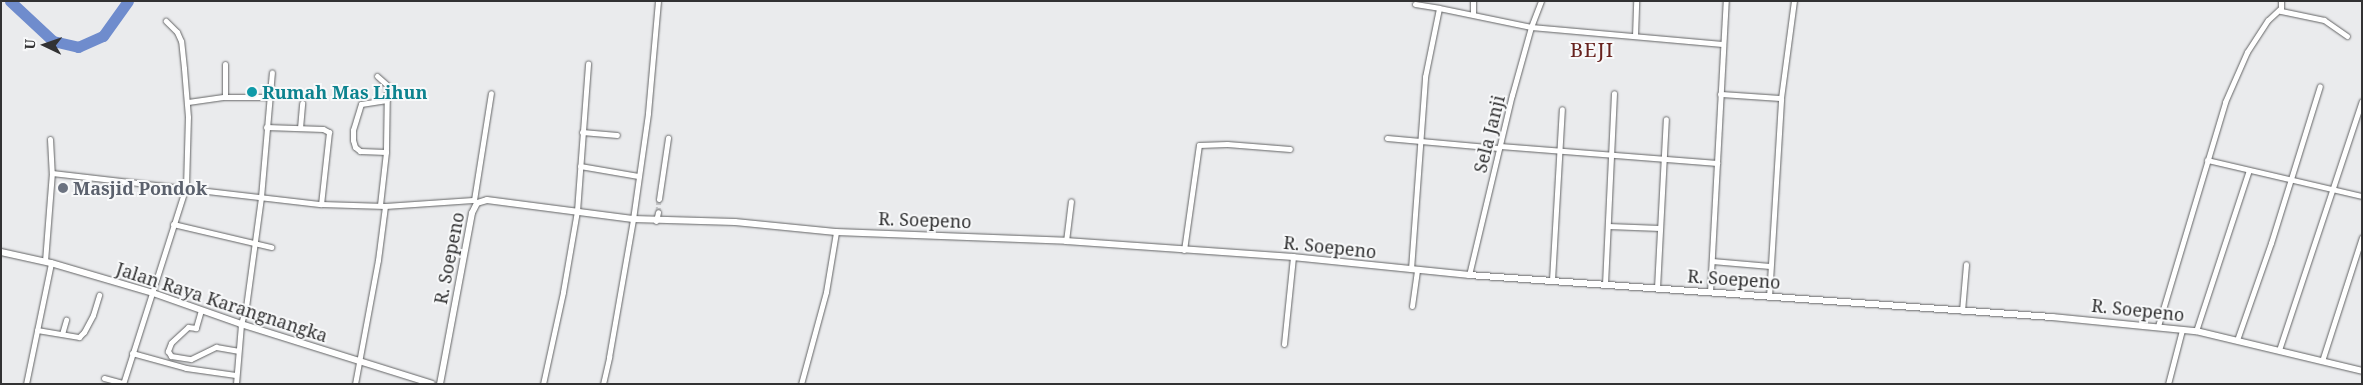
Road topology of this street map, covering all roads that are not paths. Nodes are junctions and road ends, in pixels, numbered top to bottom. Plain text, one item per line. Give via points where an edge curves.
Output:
1 (658, 1) edge
2 (1473, 1) edge
3 (1541, 1) edge
4 (1636, 1) edge
5 (1726, 1) edge
6 (1794, 1) edge
7 (2281, 1) edge
8 (1415, 4) dead end
9 (1439, 8) junction
10 (2280, 9) junction
11 (1473, 14) junction
12 (166, 21) dead end
13 (1531, 27) junction
14 (1635, 36) junction
15 (2347, 36) dead end
16 (1722, 44) junction
17 (588, 63) dead end
18 (225, 64) dead end
19 (272, 72) dead end
20 (377, 76) dead end
21 (2320, 86) dead end
22 (491, 93) dead end
23 (1614, 93) dead end
24 (1720, 94) junction
25 (225, 97) junction
26 (270, 97) junction
27 (1781, 98) junction
28 (387, 100) junction
29 (2362, 101) edge
30 (188, 102) junction
31 (302, 103) dead end
32 (1562, 109) dead end
33 (1666, 119) dead end
34 (266, 127) junction
35 (300, 128) junction
36 (582, 132) junction
37 (617, 135) dead end
38 (668, 138) dead end
39 (1387, 138) dead end
40 (50, 139) dead end
41 (1421, 141) junction
42 (1500, 147) junction
43 (1290, 150) dead end
44 (1559, 151) junction
45 (386, 152) junction
46 (1612, 156) junction
47 (1664, 158) junction
48 (2207, 160) junction
49 (1717, 163) junction
50 (580, 166) junction
51 (2249, 170) junction
52 (52, 173) junction
53 (638, 176) junction
54 (2290, 179) junction
55 (186, 188) junction
56 (2332, 189) junction
57 (2362, 196) edge
58 (261, 197) junction
59 (659, 199) tunnel mouth
60 (475, 201) junction
61 (1071, 201) dead end
62 (321, 204) junction
63 (382, 206) junction
64 (577, 210) junction
65 (658, 212) tunnel mouth
66 (633, 219) junction
67 (656, 221) junction
68 (173, 224) junction
69 (1608, 226) junction
70 (1660, 228) junction
71 (836, 232) junction
72 (2362, 237) edge
73 (1066, 240) junction
74 (255, 244) junction
75 (272, 247) dead end
76 (1184, 250) junction
77 (1, 252) edge
78 (1293, 258) junction
79 (1712, 260) junction
80 (48, 262) junction
81 (1966, 264) dead end
82 (1770, 266) junction
83 (1414, 269) junction
84 (1469, 275) junction
85 (1552, 280) junction
86 (1605, 284) junction
87 (1657, 288) junction
88 (1710, 292) junction
89 (153, 293) junction
90 (99, 295) dead end
91 (1769, 297) junction
92 (1412, 306) dead end
93 (201, 310) junction
94 (1962, 311) junction
95 (66, 320) dead end
96 (241, 324) junction
97 (2158, 326) junction
98 (37, 330) junction
99 (2182, 330) junction
100 (2196, 331) junction
101 (62, 334) junction
102 (2237, 340) junction
103 (1284, 344) dead end
104 (2279, 350) junction
105 (238, 351) junction
106 (132, 353) junction
107 (2322, 361) junction
108 (359, 362) junction
109 (2362, 364) edge
110 (2351, 369) junction
111 (2362, 371) edge
112 (236, 375) junction
113 (104, 378) dead end
114 (123, 383) edge
115 (26, 384) edge
116 (236, 384) edge
117 (355, 384) edge
118 (432, 384) edge
119 (440, 384) edge
120 (542, 384) edge
121 (603, 384) edge
122 (801, 384) edge
123 (2168, 384) edge

1 - 53 street via 648,113
2 - 11 street
3 - 13 street, Sela Janji
4 - 14 street
5 - 16 street
6 - 27 street
7 - 10 street
8 - 9 street
9 - 11 street
9 - 41 street via 1425,77
10 - 15 street via 2324,20
10 - 48 street via 2268,20 2247,52 2225,102
11 - 13 street
12 - 30 street via 177,32 180,41
13 - 14 street
13 - 42 street, Sela Janji
14 - 16 street
16 - 24 street
17 - 36 street
18 - 25 street
19 - 26 street
20 - 28 street via 387,85
21 - 54 street
22 - 60 street
23 - 46 street
24 - 27 street
24 - 49 street
25 - 26 street
25 - 30 street
26 - 34 street
27 - 82 street
28 - 45 street
28 - 45 street via 361,104 353,130 355,147 360,151
29 - 56 street
30 - 55 street
31 - 35 street
32 - 44 street
33 - 47 street
34 - 35 street
34 - 58 street
35 - 62 street via 329,132
36 - 37 street
36 - 50 street
38 - 59 street
39 - 41 street
40 - 52 street
41 - 42 street
41 - 83 street
42 - 44 street
42 - 84 street, Sela Janji
43 - 76 street via 1227,144 1199,145
44 - 46 street
44 - 85 street
45 - 63 street
46 - 47 street
46 - 69 street
47 - 49 street
47 - 70 street
48 - 51 street
48 - 97 street
49 - 79 street
50 - 53 street
50 - 64 street
51 - 54 street
51 - 100 street
52 - 55 street
52 - 80 street
53 - 66 street
54 - 56 street
54 - 102 street
55 - 58 street
55 - 68 street
56 - 57 street
56 - 104 street
58 - 62 street
58 - 74 street
60 - 63 street
60 - 64 street, R. Soepeno
60 - 119 street, R. Soepeno
61 - 73 street
62 - 63 street
63 - 108 street via 378,260
64 - 66 street, R. Soepeno
64 - 120 street
65 - 67 street
66 - 67 street, R. Soepeno
66 - 121 street
67 - 71 street, R. Soepeno via 736,222
68 - 74 street
68 - 89 street
69 - 70 street
69 - 86 street
70 - 87 street
71 - 73 street, R. Soepeno
71 - 122 street via 826,292
72 - 107 street
73 - 76 street, R. Soepeno
74 - 75 street
74 - 96 street
76 - 78 street, R. Soepeno
77 - 80 street, Jalan Raya Karangnangka
78 - 83 street, R. Soepeno
78 - 103 street
79 - 82 street
79 - 88 street
80 - 89 street, Jalan Raya Karangnangka
80 - 98 street
81 - 94 street
82 - 91 street
83 - 84 street, R. Soepeno
83 - 92 street
84 - 85 street, R. Soepeno
85 - 86 street, R. Soepeno
86 - 87 street, R. Soepeno
87 - 88 street, R. Soepeno
88 - 91 street, R. Soepeno
89 - 93 street, Jalan Raya Karangnangka
89 - 106 street
90 - 101 street via 84,332 79,337
91 - 94 street, R. Soepeno
93 - 96 street, Jalan Raya Karangnangka
93 - 105 street via 196,328 188,327 171,343 170,356 191,359 216,347
94 - 97 street, R. Soepeno
95 - 101 street
96 - 105 street
96 - 108 street, Jalan Raya Karangnangka
97 - 99 street, R. Soepeno
98 - 101 street
98 - 115 street
99 - 100 street, R. Soepeno
99 - 123 street
100 - 102 street, R. Soepeno
102 - 104 street, R. Soepeno
104 - 107 street, R. Soepeno
105 - 112 street
106 - 112 street via 186,368
106 - 114 street
107 - 110 street, R. Soepeno
108 - 117 street
108 - 118 street, Jalan Raya Karangnangka
109 - 110 street
110 - 111 street, R. Soepeno
112 - 116 street
113 - 114 street

